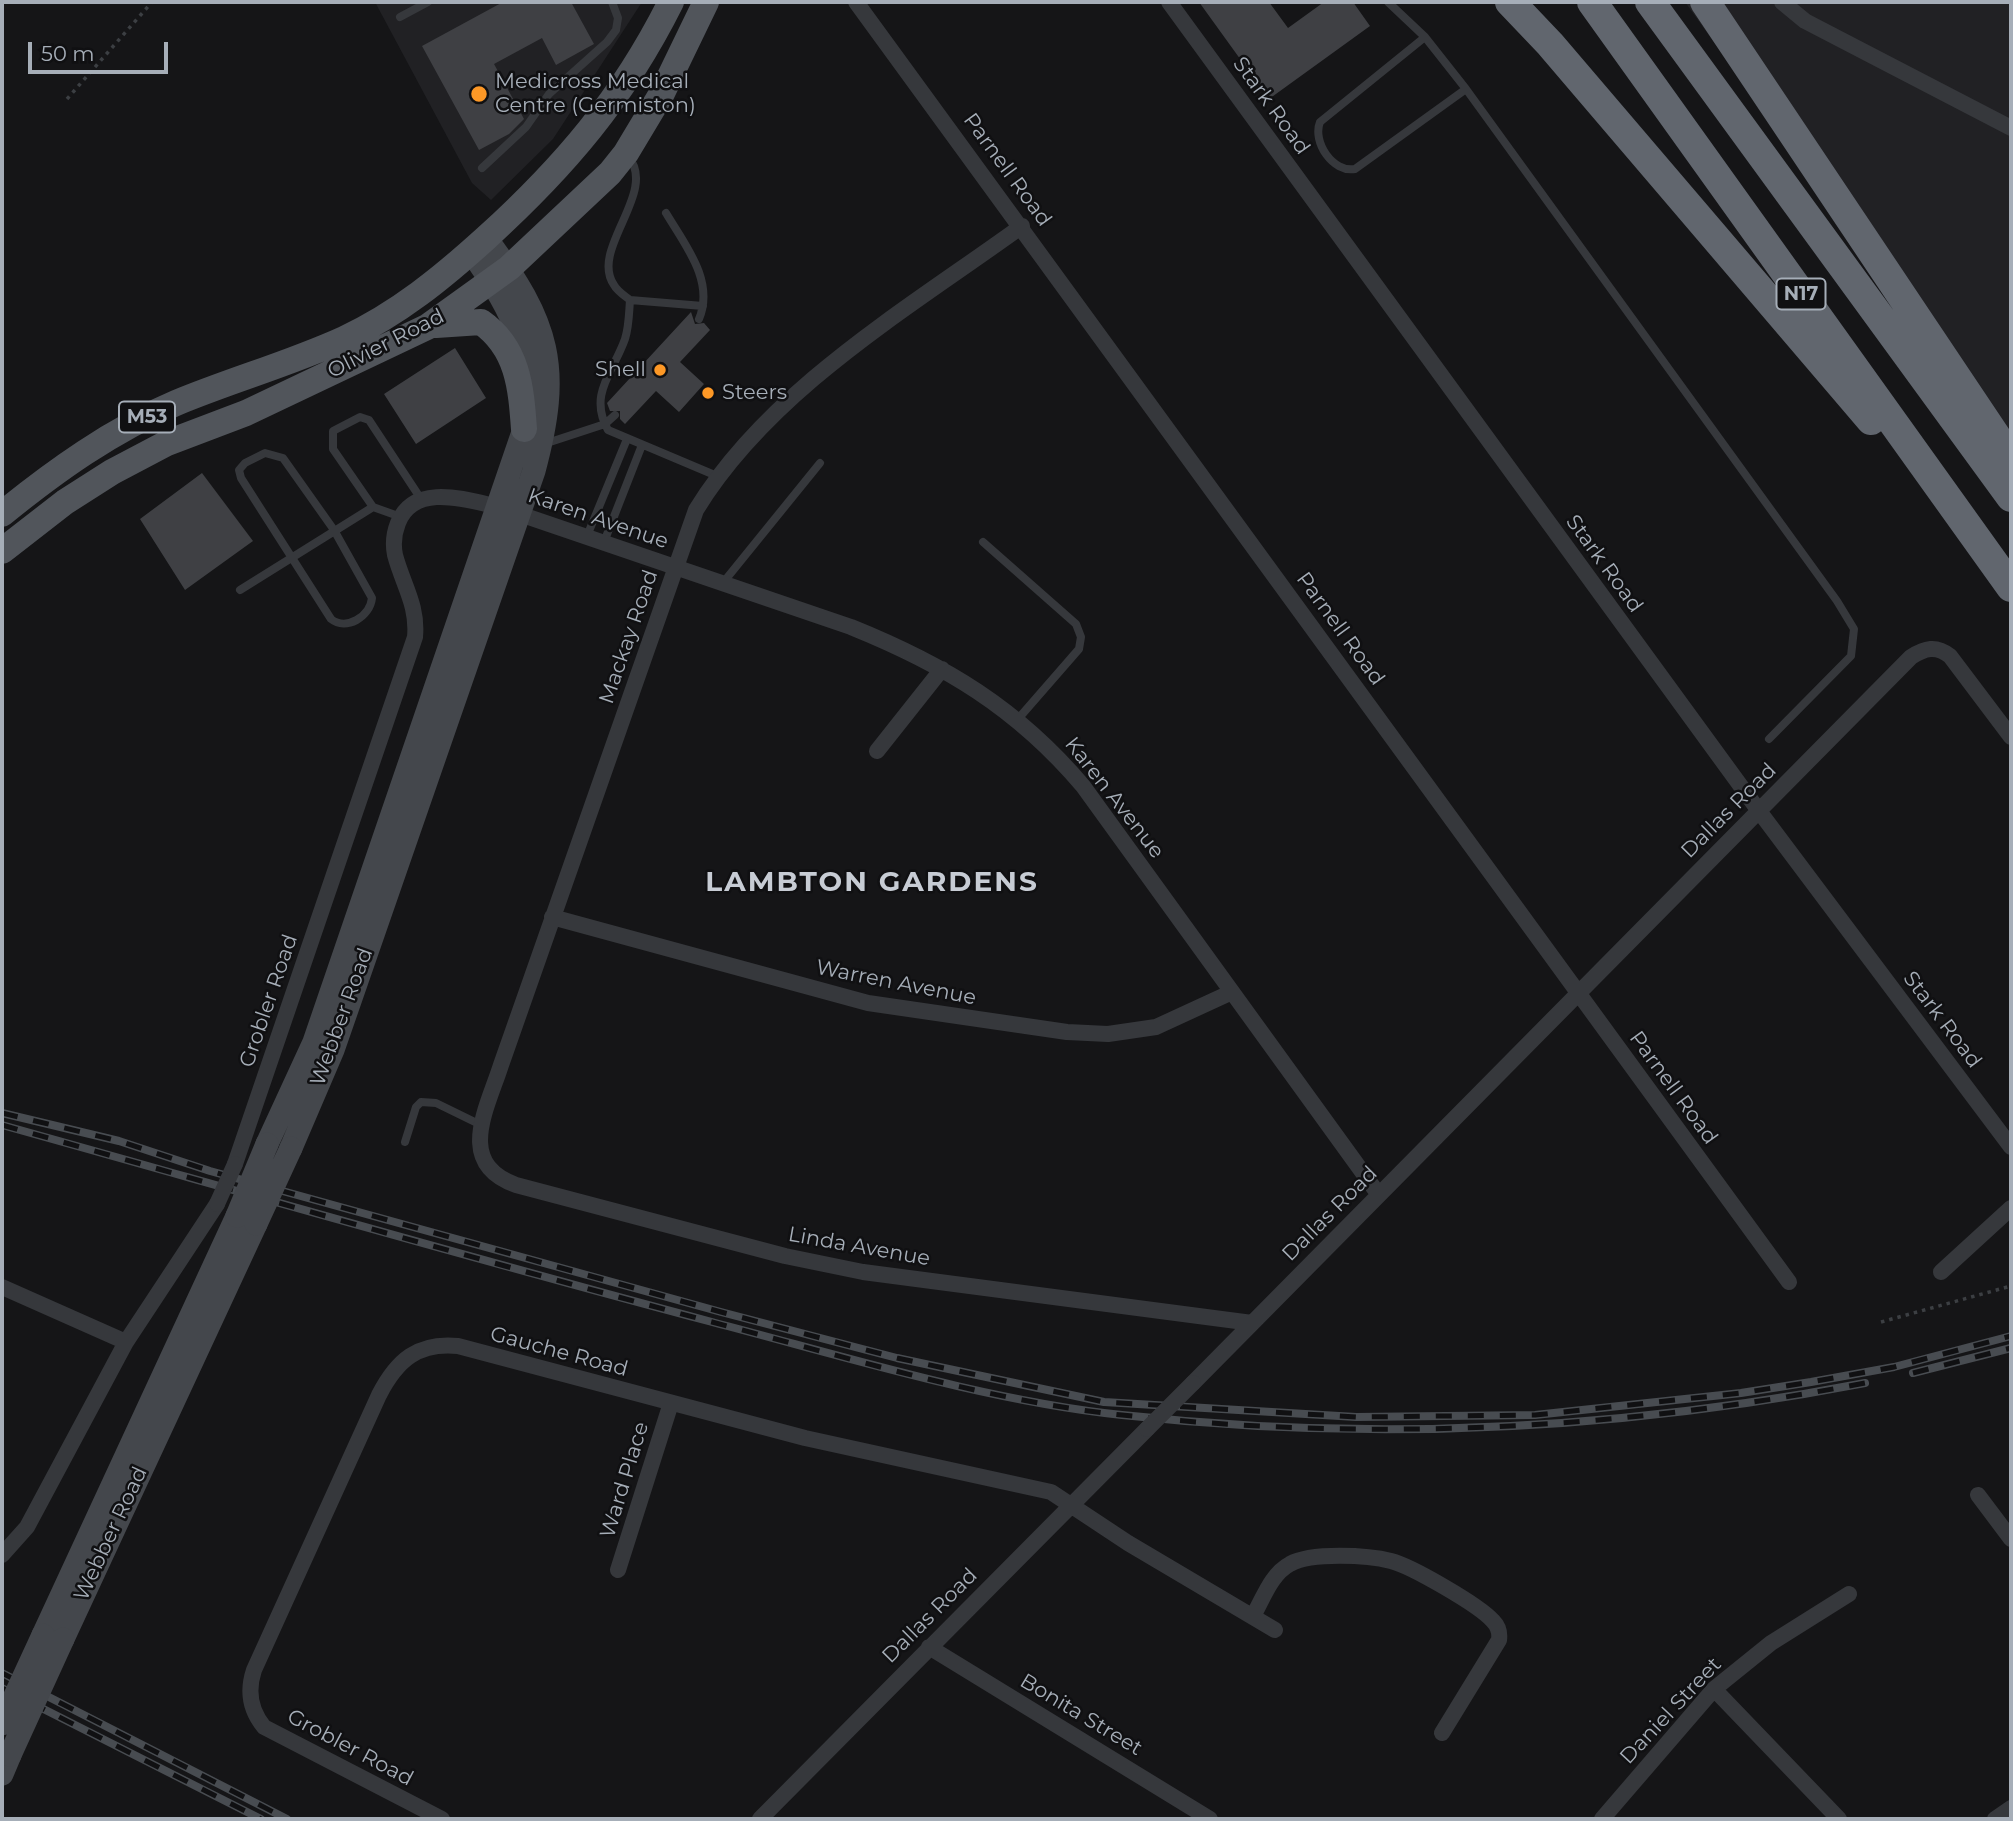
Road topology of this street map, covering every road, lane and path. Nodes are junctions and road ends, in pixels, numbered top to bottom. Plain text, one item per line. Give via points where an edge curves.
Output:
1 (152, 2) edge
2 (428, 2) edge
3 (612, 2) edge
4 (671, 2) edge
5 (706, 2) edge
6 (856, 2) edge
7 (1169, 2) edge
8 (1388, 2) edge
9 (1510, 2) edge
10 (1591, 2) edge
11 (1650, 2) edge
12 (1705, 2) edge
13 (1782, 2) edge
14 (400, 17) dead end
15 (1426, 37) junction
16 (1466, 89) junction
17 (67, 99) dead end
18 (2011, 128) edge
19 (626, 153) junction
20 (482, 168) dead end
21 (666, 213) dead end
22 (1022, 226) junction
23 (478, 245) junction
24 (500, 275) junction
25 (629, 300) junction
26 (703, 306) junction
27 (699, 319) dead end
28 (427, 327) junction
29 (615, 415) dead end
30 (605, 424) junction
31 (533, 437) junction
32 (627, 439) junction
33 (642, 445) junction
34 (2011, 459) edge
35 (820, 463) dead end
36 (717, 476) junction
37 (1939, 486) junction
38 (2011, 497) edge
39 (421, 499) junction
40 (373, 507) junction
41 (509, 510) junction
42 (2, 514) edge
43 (401, 517) junction
44 (334, 530) junction
45 (587, 536) junction
46 (604, 542) junction
47 (983, 542) dead end
48 (2, 551) edge
49 (292, 556) junction
50 (676, 568) junction
51 (722, 584) junction
52 (2011, 587) edge
53 (240, 590) dead end
54 (943, 669) junction
55 (1018, 719) junction
56 (2011, 737) edge
57 (1769, 739) dead end
58 (877, 751) dead end
59 (1759, 811) junction
60 (552, 917) junction
61 (1232, 992) junction
62 (1578, 993) junction
63 (481, 1125) junction
64 (405, 1142) dead end
65 (2011, 1147) edge
66 (480, 1153) joint
67 (1379, 1195) junction
68 (2011, 1208) edge
69 (246, 1220) junction
70 (1941, 1272) dead end
71 (1789, 1282) dead end
72 (2011, 1286) edge
73 (2, 1287) edge
74 (1881, 1322) dead end
75 (1252, 1323) junction
76 (126, 1342) junction
77 (671, 1403) junction
78 (1979, 1495) dead end
79 (1070, 1505) junction
80 (2011, 1539) edge
81 (2, 1555) edge
82 (618, 1570) dead end
83 (1849, 1594) dead end
84 (1253, 1616) junction
85 (1275, 1630) dead end
86 (53, 1637) junction
87 (929, 1647) junction
88 (1714, 1689) junction
89 (251, 1700) joint
90 (2, 1724) edge
91 (1442, 1733) dead end
92 (6, 1765) edge
93 (2011, 1808) edge
94 (442, 1819) edge
95 (760, 1819) edge
96 (1210, 1819) edge
97 (1602, 1819) edge
98 (1839, 1819) edge
99 (1995, 1819) edge

1 - 17 path
2 - 14 lane
3 - 20 lane via 618,18 607,42 549,94 526,127
4 - 23 main road, Olivier Road / M53 via 611,106 531,198
5 - 19 main road, Olivier Road / M53 via 662,93
6 - 22 street, Parnell Road
7 - 59 street, Stark Road
8 - 15 lane
9 - 37 highway via 1859,407
10 - 37 highway, N17
11 - 38 highway, N17
12 - 34 highway
13 - 18 street via 1805,20
15 - 16 lane
15 - 16 lane via 1320,122 1316,131 1319,142 1335,166 1355,169
16 - 57 lane via 1854,629 1851,656
19 - 24 main road, Olivier Road / M53
19 - 25 lane via 637,166 637,181 609,272 613,285
21 - 26 lane via 699,271
22 - 36 street, Mackay Road via 792,396
22 - 62 street, Parnell Road
23 - 24 main road, Webber Road
23 - 42 main road, Olivier Road / M53 via 428,289 384,318 343,339 174,404 127,428 37,485
24 - 28 main road, Olivier Road / M53
24 - 31 main road, Webber Road via 502,295 526,360
25 - 26 lane
25 - 30 lane via 626,337 598,401
26 - 27 lane
28 - 31 main road via 471,320 481,322 501,339 517,371
28 - 48 main road, Olivier Road / M53 via 246,413 167,443 65,502
29 - 30 lane
30 - 31 lane
30 - 32 lane
31 - 41 main road, Webber Road
32 - 33 lane
32 - 45 lane
33 - 36 lane
33 - 46 lane
35 - 51 lane
36 - 50 street, Mackay Road via 696,510
37 - 52 highway, N17
39 - 40 lane via 369,420 360,417 334,431 331,440
39 - 41 street via 458,498
39 - 43 street
40 - 43 lane
40 - 44 lane
41 - 45 street, Karen Avenue
41 - 69 main road, Webber Road, bridge via 314,1042 267,1144
41 - 69 main road, Webber Road, bridge via 333,1050 291,1148
43 - 76 street, Grobler Road, bridge via 394,551 414,602 415,637 235,1164 217,1204
44 - 49 lane
44 - 49 lane via 372,598 366,612 347,626 331,619
44 - 49 lane via 283,458 265,453 245,463 239,470 241,478
45 - 46 street, Karen Avenue
46 - 50 street, Karen Avenue
47 - 55 lane via 1076,624 1081,637 1079,649
49 - 53 lane
50 - 51 street, Karen Avenue
50 - 60 street, Mackay Road
51 - 54 street, Karen Avenue via 851,627
54 - 55 street, Karen Avenue
54 - 58 street
55 - 61 street, Karen Avenue via 1090,796
56 - 59 street, Dallas Road via 1956,662 1943,650 1920,651
59 - 62 street, Dallas Road
59 - 65 street, Stark Road
60 - 61 street, Warren Avenue via 868,1003 1067,1032 1108,1034 1156,1027
60 - 63 street, Mackay Road
61 - 67 street, Karen Avenue
62 - 67 street, Dallas Road
62 - 71 street, Parnell Road
63 - 64 lane via 436,1103 421,1102
63 - 66 street, Mackay Road
66 - 75 street, Linda Avenue via 497,1177 516,1185 785,1256 923,1281
67 - 75 street, Dallas Road
68 - 70 street
69 - 86 main road, Webber Road
72 - 74 path
73 - 76 street
75 - 79 street, Dallas Road, bridge
76 - 81 street, Grobler Road via 27,1527
77 - 79 street, Gauche Road via 805,1438 1030,1486 1051,1492
77 - 82 street, Ward Place
77 - 89 street, Gauche Road via 458,1346 429,1347 407,1356 379,1395 260,1658 251,1680
78 - 80 street
79 - 84 street, Gauche Road
79 - 87 street, Dallas Road
83 - 88 street, Daniel Street via 1771,1643
84 - 85 street, Gauche Road
84 - 91 street via 1272,1582 1289,1564 1335,1556 1406,1566 1484,1613 1497,1626 1499,1640
86 - 90 main road, Webber Road, bridge
86 - 92 main road, Webber Road, bridge
87 - 95 street, Dallas Road
87 - 96 street, Bonita Street
88 - 97 street, Daniel Street
88 - 98 street
89 - 94 street, Grobler Road via 264,1727
93 - 99 street

